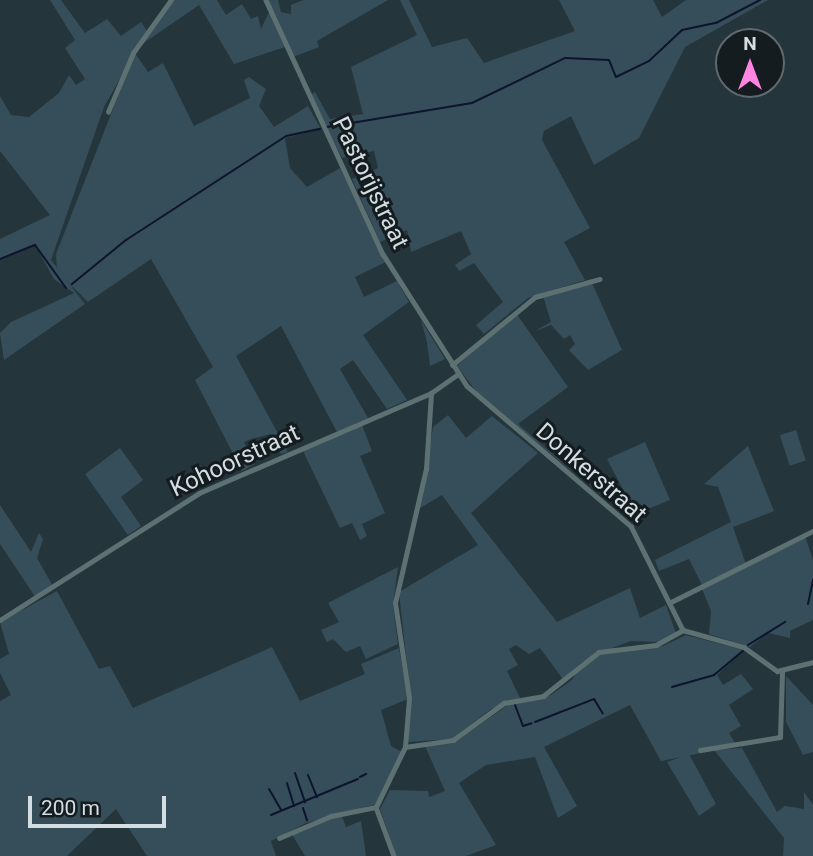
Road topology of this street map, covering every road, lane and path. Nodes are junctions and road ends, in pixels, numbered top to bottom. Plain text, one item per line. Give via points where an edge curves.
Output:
1 (171, 0) edge
2 (266, 0) edge
3 (108, 112) dead end
4 (600, 279) dead end
5 (452, 365) junction
6 (458, 374) junction
7 (431, 393) junction
8 (813, 531) edge
9 (669, 603) junction
10 (0, 620) edge
11 (683, 630) junction
12 (813, 662) edge
13 (782, 672) junction
14 (405, 747) junction
15 (700, 750) dead end
16 (376, 807) junction
17 (279, 838) dead end
18 (394, 856) edge

1 - 3 street via 133,53
2 - 5 street, Pastorijstraat via 383,254
4 - 5 street via 535,297
5 - 6 street, Pastorijstraat
6 - 7 street, Kohoorstraat
6 - 9 street, Donkerstraat via 484,405 631,526
7 - 10 street, Kohoorstraat via 214,485
7 - 14 street via 426,469 395,603 409,698
8 - 9 street
9 - 11 street, Donkerstraat
11 - 13 street via 738,645
11 - 14 street via 663,643 599,652 543,696 504,704 453,740
12 - 13 street
13 - 15 street via 780,737
14 - 16 street
16 - 17 street via 345,812
16 - 18 street

